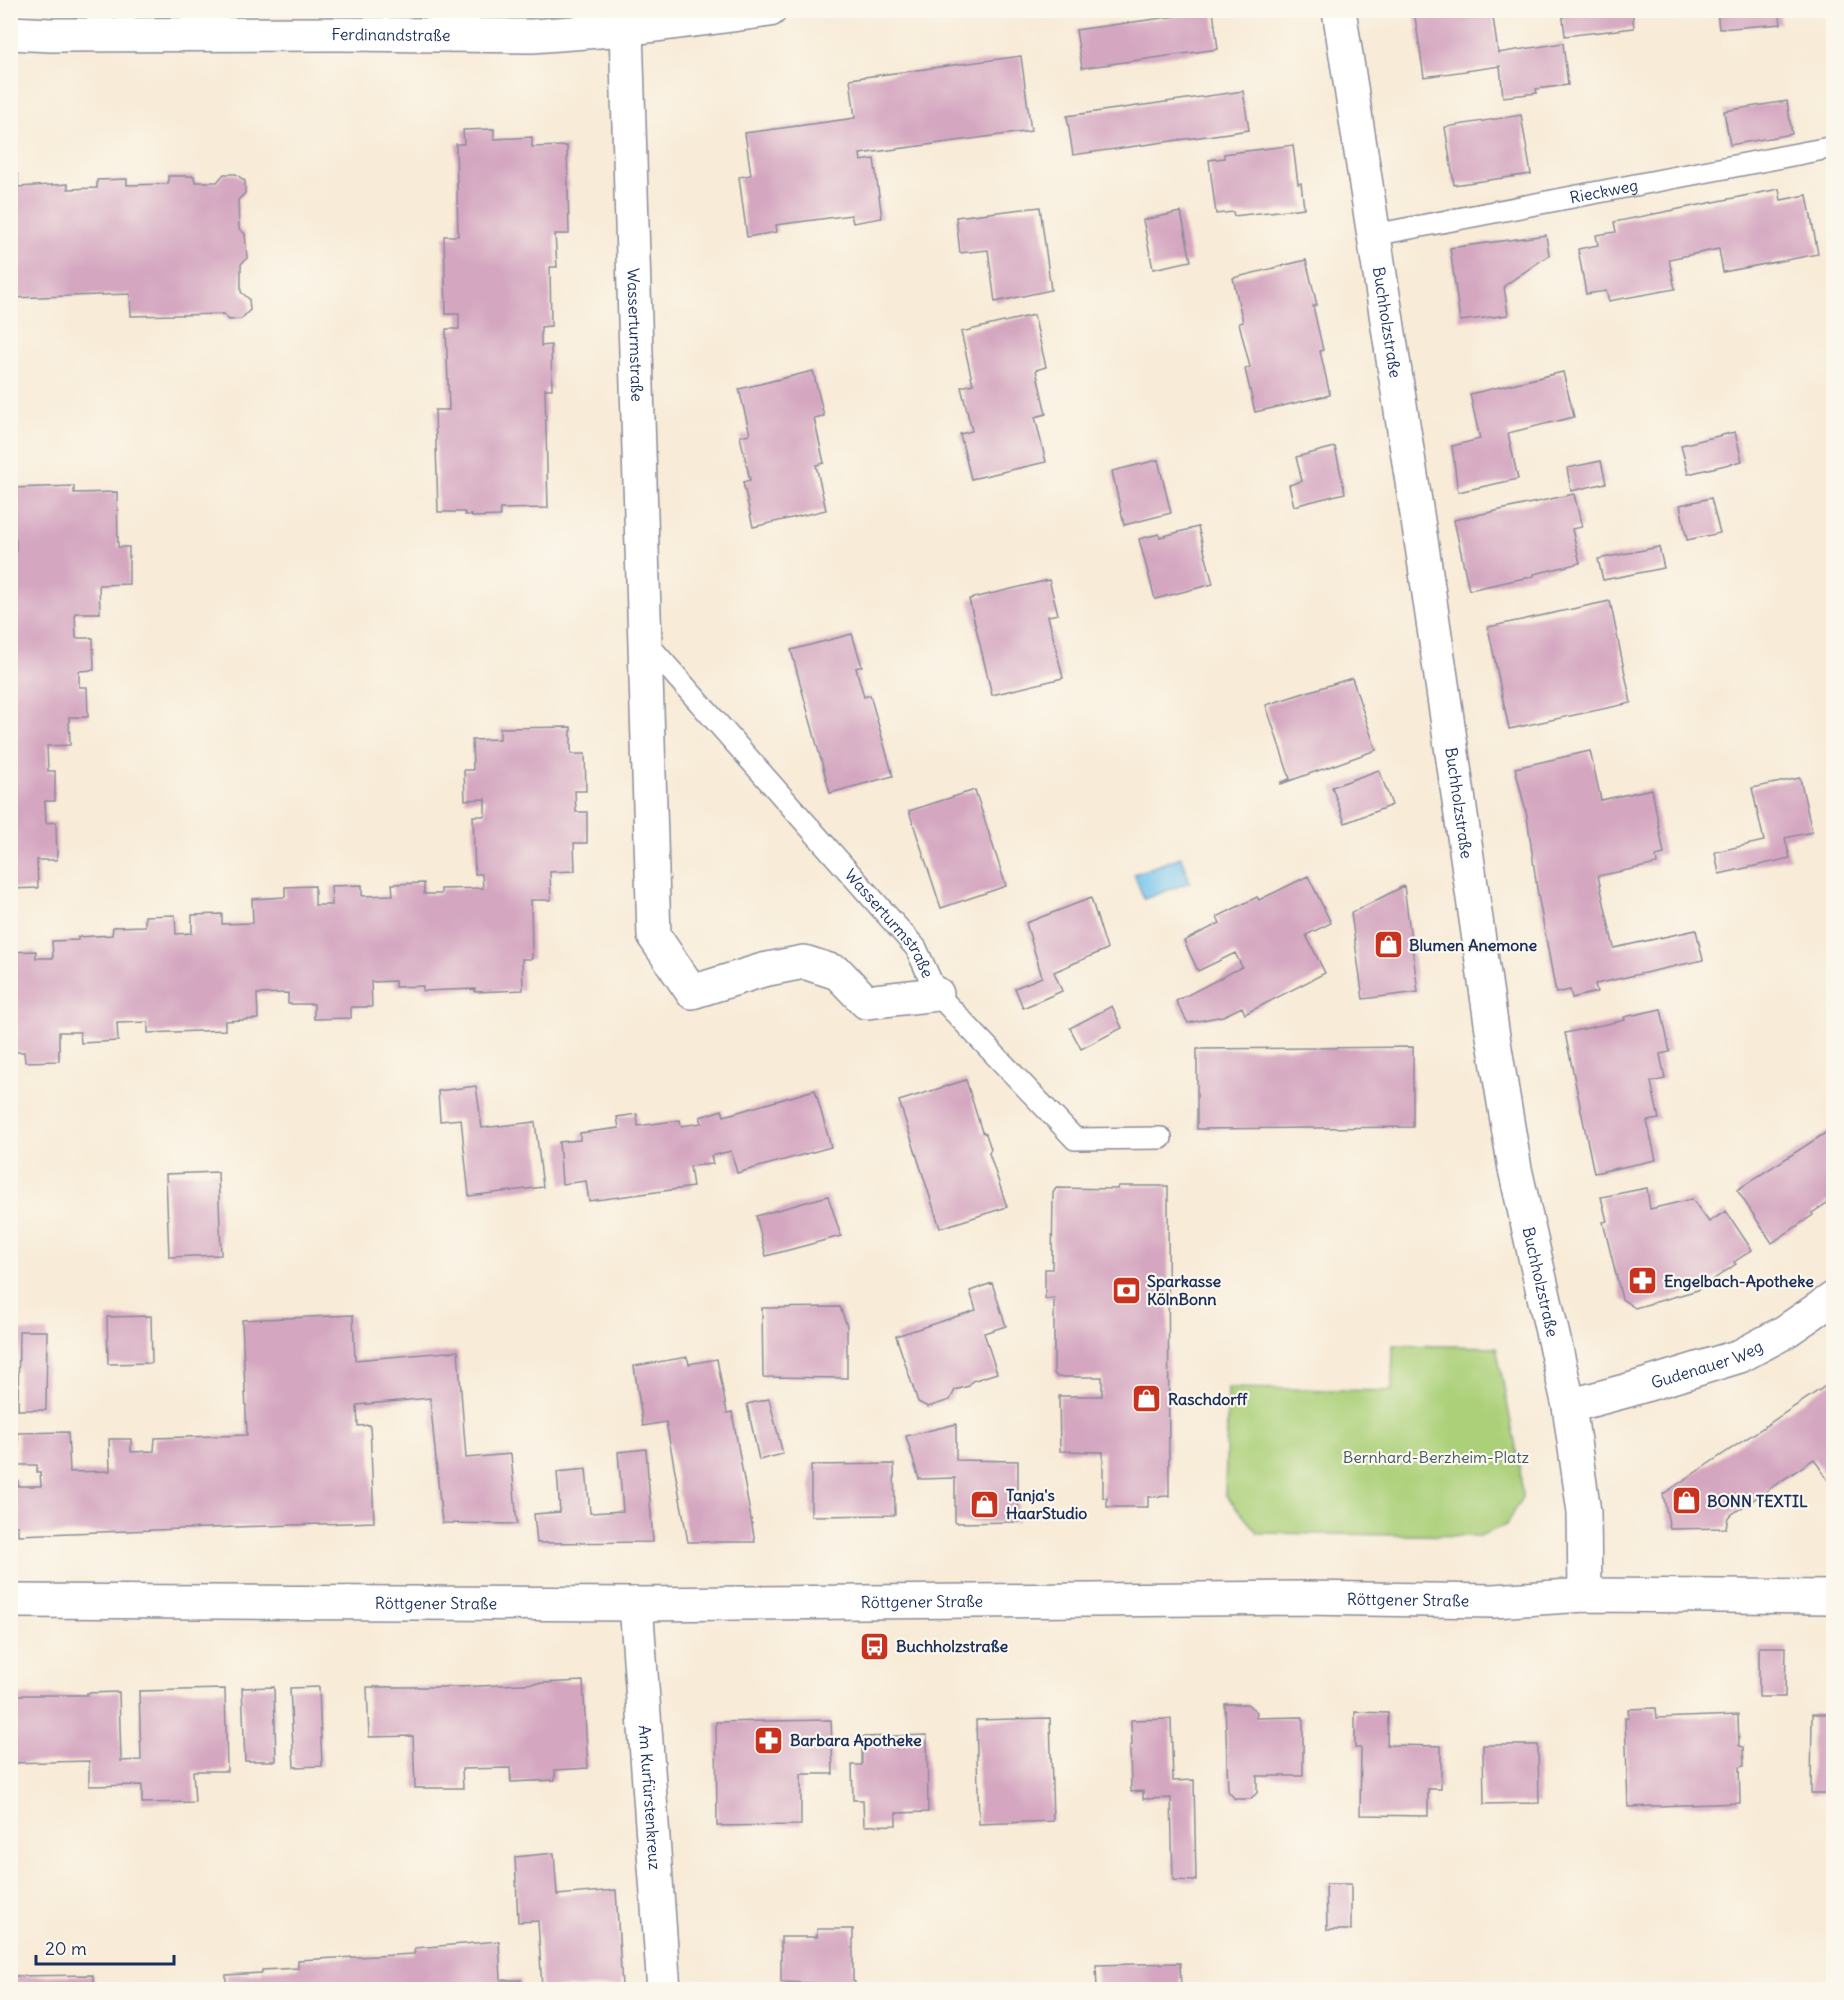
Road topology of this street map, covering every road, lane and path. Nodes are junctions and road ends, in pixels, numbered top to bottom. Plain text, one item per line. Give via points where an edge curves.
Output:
1 (770, 10) edge
2 (1339, 10) edge
3 (626, 29) junction
4 (10, 33) edge
5 (1833, 147) edge
6 (1374, 235) junction
7 (645, 640) junction
8 (937, 994) junction
9 (1161, 1138) dead end
10 (1833, 1298) edge
11 (1569, 1406) junction
12 (1585, 1595) junction
13 (1833, 1597) edge
14 (10, 1601) edge
15 (636, 1604) junction
16 (664, 1989) edge

1 - 3 street, Ferdinandstraße
2 - 6 street, Buchholzstraße
3 - 4 street, Ferdinandstraße via 532,36
3 - 7 street, Wasserturmstraße
5 - 6 lane, Rieckweg
6 - 11 street, Buchholzstraße via 1515,1169
7 - 8 lane, Wasserturmstraße via 916,948
7 - 8 street, Wasserturmstraße via 654,936 692,992 804,962 838,974 866,1002
8 - 9 lane, Wasserturmstraße via 1075,1139
10 - 11 street, Gudenauer Weg via 1783,1333 1740,1356
11 - 12 street, Buchholzstraße via 1584,1512
12 - 13 street, Röttgener Straße
12 - 15 street, Röttgener Straße via 1492,1601 1303,1598
14 - 15 street, Röttgener Straße
15 - 16 street, Am Kurfürstenkreuz

